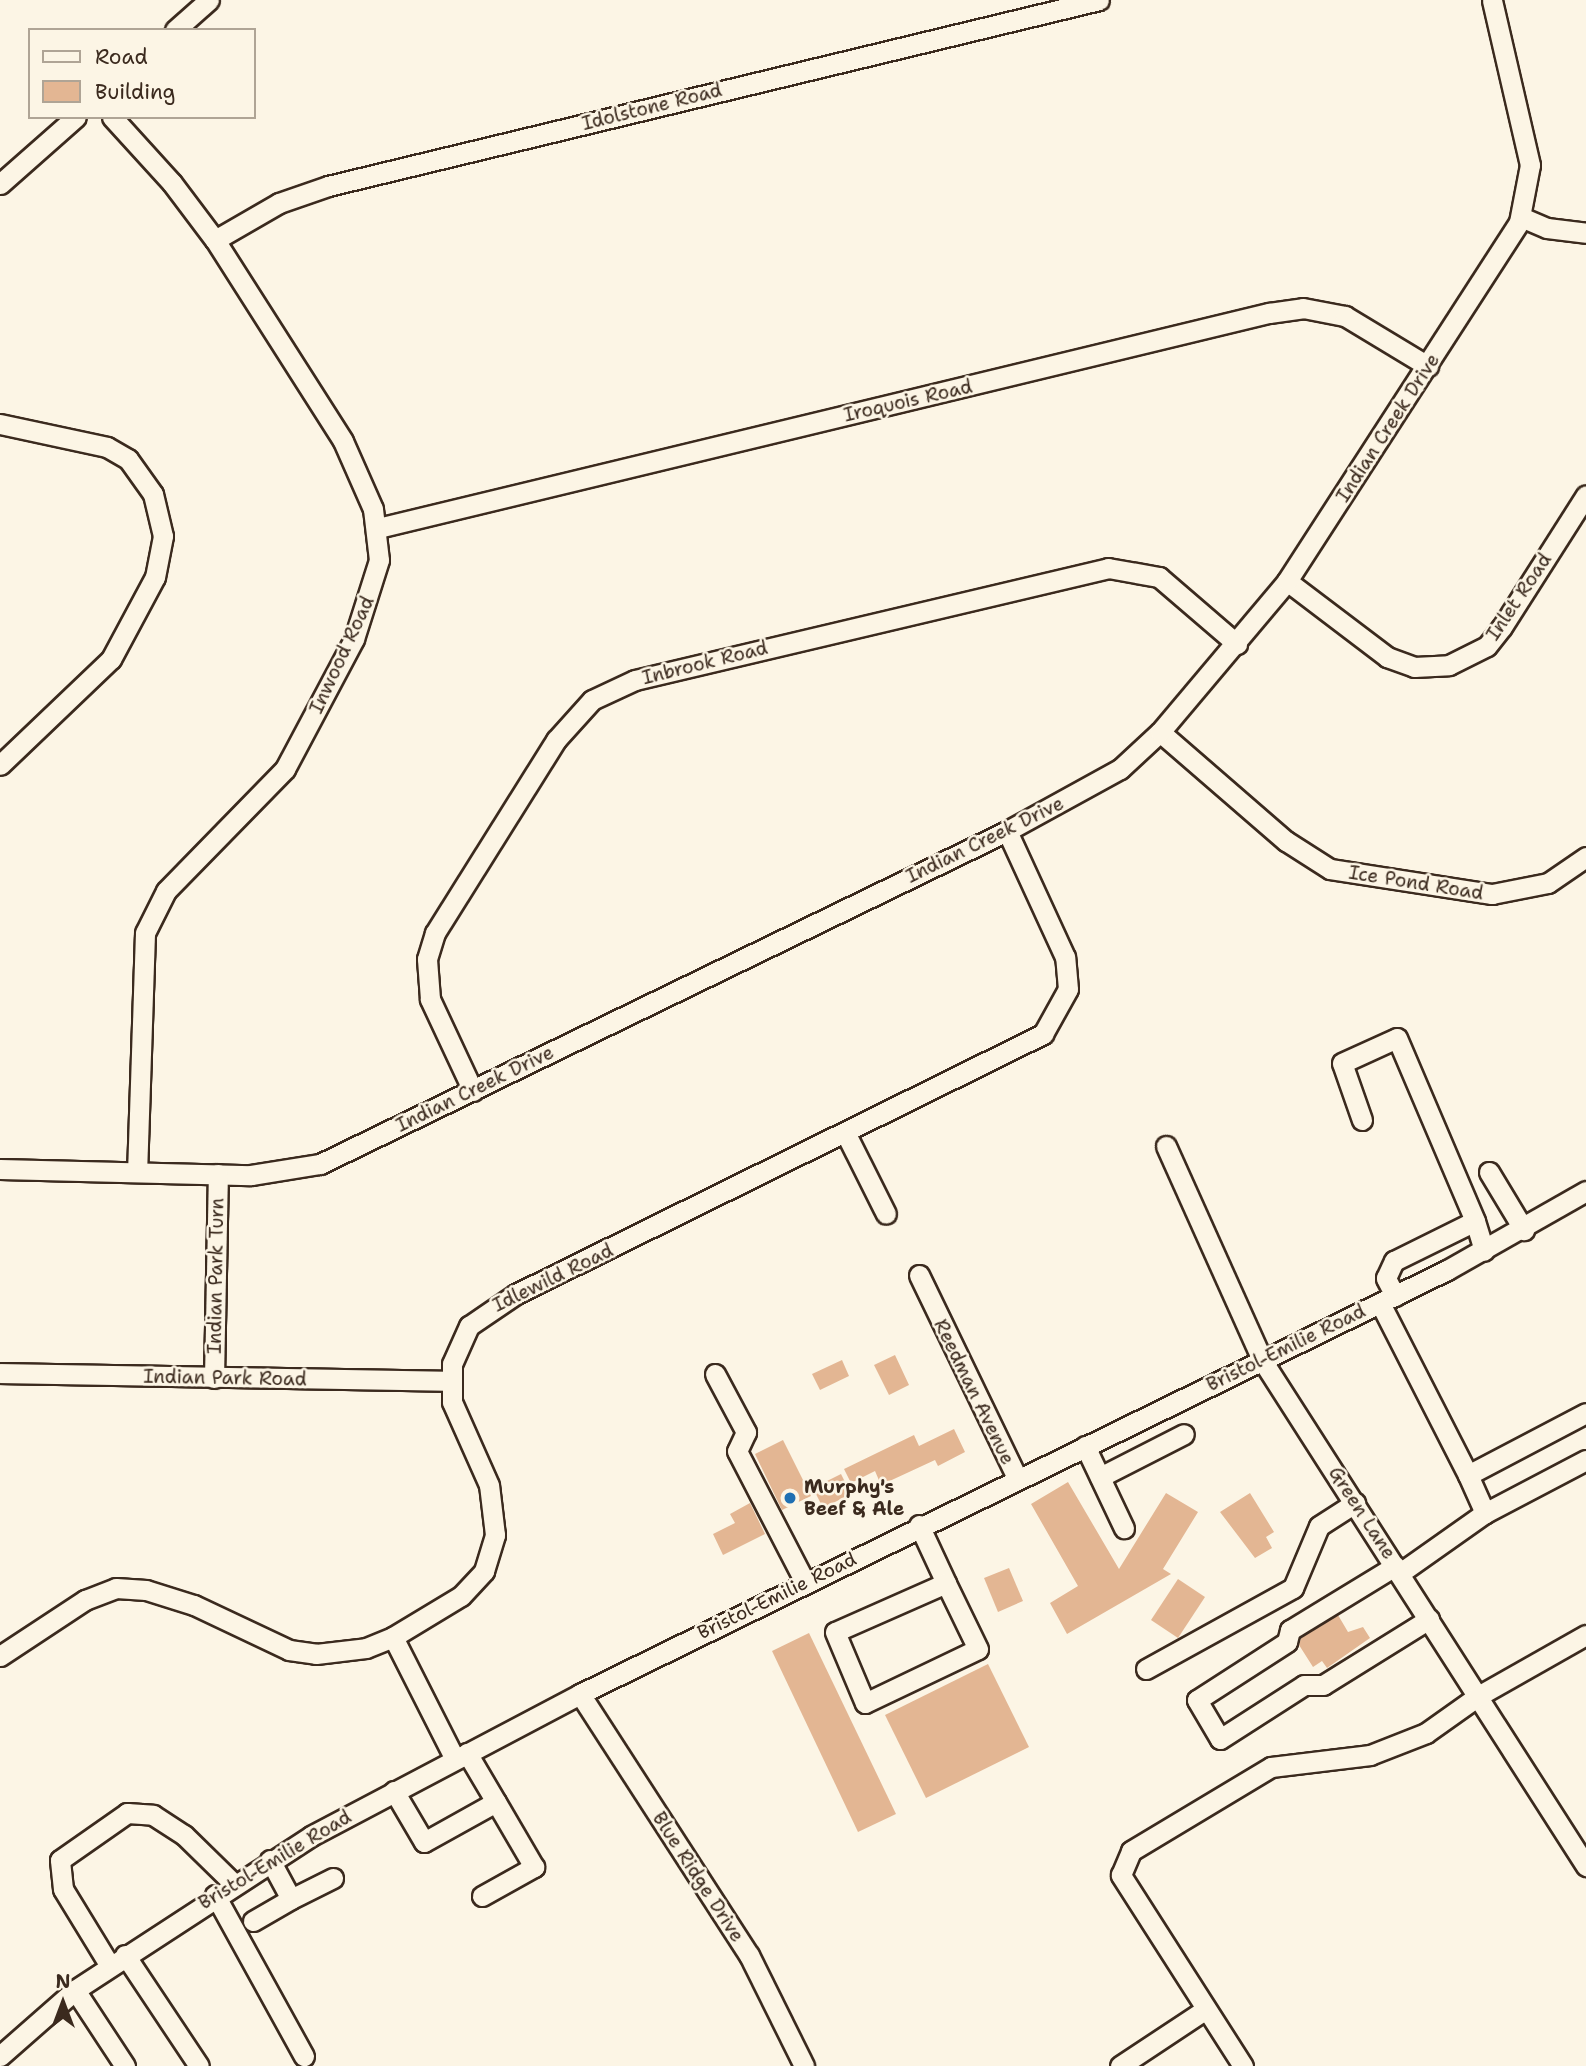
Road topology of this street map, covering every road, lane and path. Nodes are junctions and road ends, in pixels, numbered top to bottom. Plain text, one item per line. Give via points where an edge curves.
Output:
1 (209, 0) edge
2 (1098, 0) edge
3 (1492, 0) edge
4 (177, 28) edge
5 (74, 119) edge
6 (114, 119) edge
7 (0, 184) edge
8 (1521, 217) junction
9 (1586, 233) edge
10 (215, 240) junction
11 (1428, 366) junction
12 (0, 424) edge
13 (1586, 495) edge
14 (377, 528) junction
15 (1287, 581) junction
16 (1237, 644) junction
17 (1160, 732) junction
18 (0, 765) edge
19 (1007, 831) junction
20 (1586, 857) edge
21 (472, 1091) junction
22 (1362, 1120) dead end
23 (846, 1134) junction
24 (1166, 1146) dead end
25 (0, 1169) edge
26 (1489, 1171) dead end
27 (137, 1172) junction
28 (218, 1174) junction
29 (1586, 1191) edge
30 (886, 1214) dead end
31 (1475, 1221) junction
32 (1524, 1230) junction
33 (1484, 1251) junction
34 (919, 1275) dead end
35 (1387, 1299) junction
36 (1262, 1360) junction
37 (0, 1373) edge
38 (715, 1374) dead end
39 (214, 1378) junction
40 (450, 1381) junction
41 (1586, 1413) edge
42 (1184, 1434) dead end
43 (1085, 1446) junction
44 (1586, 1460) edge
45 (1468, 1475) junction
46 (1100, 1477) junction
47 (1017, 1478) junction
48 (1356, 1503) junction
49 (1485, 1513) junction
50 (919, 1525) junction
51 (1125, 1528) dead end
52 (1398, 1569) junction
53 (805, 1582) junction
54 (946, 1583) junction
55 (1429, 1619) junction
56 (1586, 1635) edge
57 (393, 1637) junction
58 (0, 1656) edge
59 (1146, 1668) dead end
60 (580, 1694) junction
61 (1478, 1696) junction
62 (461, 1756) junction
63 (394, 1791) junction
64 (496, 1802) junction
65 (270, 1860) junction
66 (1586, 1866) edge
67 (333, 1878) dead end
68 (233, 1883) junction
69 (215, 1895) junction
70 (482, 1896) dead end
71 (291, 1899) junction
72 (253, 1921) dead end
73 (118, 1961) junction
74 (75, 1990) junction
75 (1206, 2008) junction
76 (0, 2056) edge
77 (304, 2056) dead end
78 (1147, 2058) edge
79 (796, 2063) edge
80 (125, 2066) edge
81 (199, 2066) edge
82 (1119, 2066) edge
83 (1243, 2066) edge

1 - 4 street
2 - 10 street, Idolstone Road via 341,182 279,203
3 - 8 street, Indian Creek Drive via 1530,165
5 - 7 street
6 - 10 street, Inwood Road via 172,183
8 - 9 street via 1547,228
8 - 11 street, Indian Creek Drive
10 - 14 street, Inwood Road via 343,441
11 - 14 street, Iroquois Road via 1345,316 1303,309 1269,313
11 - 15 street, Indian Creek Drive
12 - 18 street via 107,447 128,459 153,494 163,536 155,577 111,659
13 - 15 street, Inlet Road via 1487,646 1449,665 1414,667 1387,657
14 - 27 street, Inwood Road via 379,560 366,612 301,742 255,806 166,891 145,933
15 - 16 street, Indian Creek Drive
16 - 17 street, Indian Creek Drive
16 - 21 street, Inbrook Road via 1159,577 1108,568 635,680 592,700 556,740 435,933 427,959 430,999
17 - 19 street, Indian Creek Drive via 1096,785
17 - 20 street, Ice Pond Road via 1286,841 1330,869 1501,894 1548,883
19 - 21 street, Indian Creek Drive
19 - 23 street, Idlewild Road via 1066,957 1068,989 1060,1010 1030,1044
21 - 28 street, Indian Creek Drive via 320,1164 288,1171
22 - 31 street via 1342,1063 1397,1038
23 - 30 street
23 - 40 street, Idlewild Road via 488,1309 460,1340
24 - 36 street, Green Lane
25 - 27 street, Indian Creek Drive
26 - 32 street
27 - 28 street, Indian Creek Drive
28 - 39 street, Indian Park Turn
29 - 32 street, Bristol-Emilie Road
31 - 33 street
31 - 35 street via 1394,1261 1386,1278
32 - 33 street, Bristol-Emilie Road
33 - 35 street, Bristol-Emilie Road
34 - 47 street, Reedman Avenue
35 - 36 street, Bristol-Emilie Road
35 - 45 street
36 - 43 street, Bristol-Emilie Road
36 - 48 street, Green Lane
37 - 39 street, Indian Park Road
38 - 53 street via 746,1432 737,1451
39 - 40 street, Indian Park Road
40 - 57 street, Idlewild Road via 456,1416 489,1485 494,1550 477,1582 461,1596
41 - 45 street
42 - 46 street
43 - 46 street
43 - 47 street, Bristol-Emilie Road
44 - 49 street
45 - 49 street
46 - 51 street
47 - 50 street, Bristol-Emilie Road
48 - 52 street, Green Lane
48 - 59 street via 1319,1526 1293,1588
49 - 52 street
50 - 53 street, Bristol-Emilie Road
50 - 54 street
52 - 55 street, Green Lane
52 - 55 street via 1290,1630 1287,1642 1197,1700 1220,1739 1304,1685 1323,1685
53 - 60 street, Bristol-Emilie Road
54 - 54 street via 835,1632 865,1703 978,1649
55 - 61 street, Green Lane
56 - 61 street
57 - 58 street, Idlewild Road via 341,1653 289,1650 194,1605 146,1590 116,1588 85,1600
57 - 62 street
60 - 62 street, Bristol-Emilie Road
60 - 79 street, Blue Ridge Drive via 749,1955
61 - 66 street, Green Lane
61 - 75 street via 1426,1733 1370,1755 1271,1767 1131,1851 1121,1875
62 - 63 street, Bristol-Emilie Road
62 - 64 street
63 - 64 street via 424,1842
63 - 65 street, Bristol-Emilie Road
64 - 70 street via 534,1867
65 - 68 street, Bristol-Emilie Road
65 - 71 street
67 - 71 street
68 - 69 street, Bristol-Emilie Road
68 - 73 street via 184,1835 153,1815 127,1813 60,1860 63,1889
69 - 73 street, Bristol-Emilie Road
69 - 77 street
71 - 72 street
73 - 74 street, Bristol-Emilie Road
73 - 81 street
74 - 76 street, Bristol-Emilie Road
74 - 80 street
75 - 78 street
75 - 83 street
78 - 82 street

